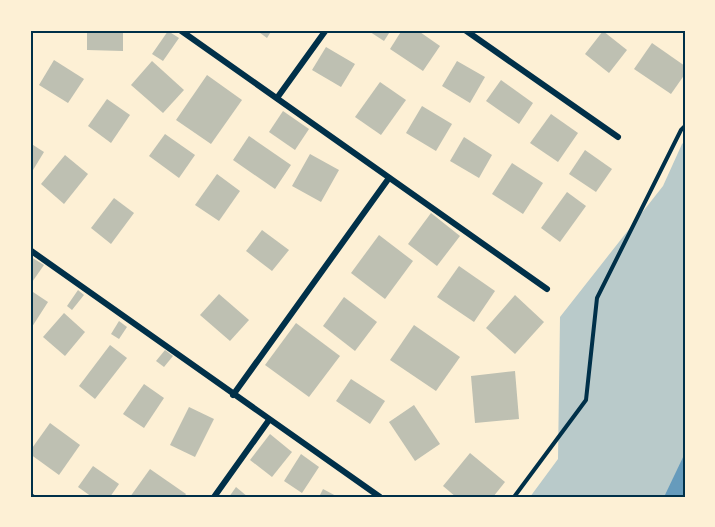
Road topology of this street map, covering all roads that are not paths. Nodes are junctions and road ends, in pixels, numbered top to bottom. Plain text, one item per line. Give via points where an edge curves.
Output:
1 (180, 30) edge
2 (326, 30) edge
3 (465, 30) edge
4 (277, 98) junction
5 (618, 137) dead end
6 (389, 178) junction
7 (30, 250) edge
8 (547, 289) dead end
9 (233, 394) junction
10 (269, 420) junction
11 (214, 497) edge
12 (380, 497) edge

1 - 4 street
2 - 4 street
3 - 5 street
4 - 6 street
6 - 8 street
6 - 9 street
7 - 9 street
9 - 10 street
10 - 11 street
10 - 12 street

